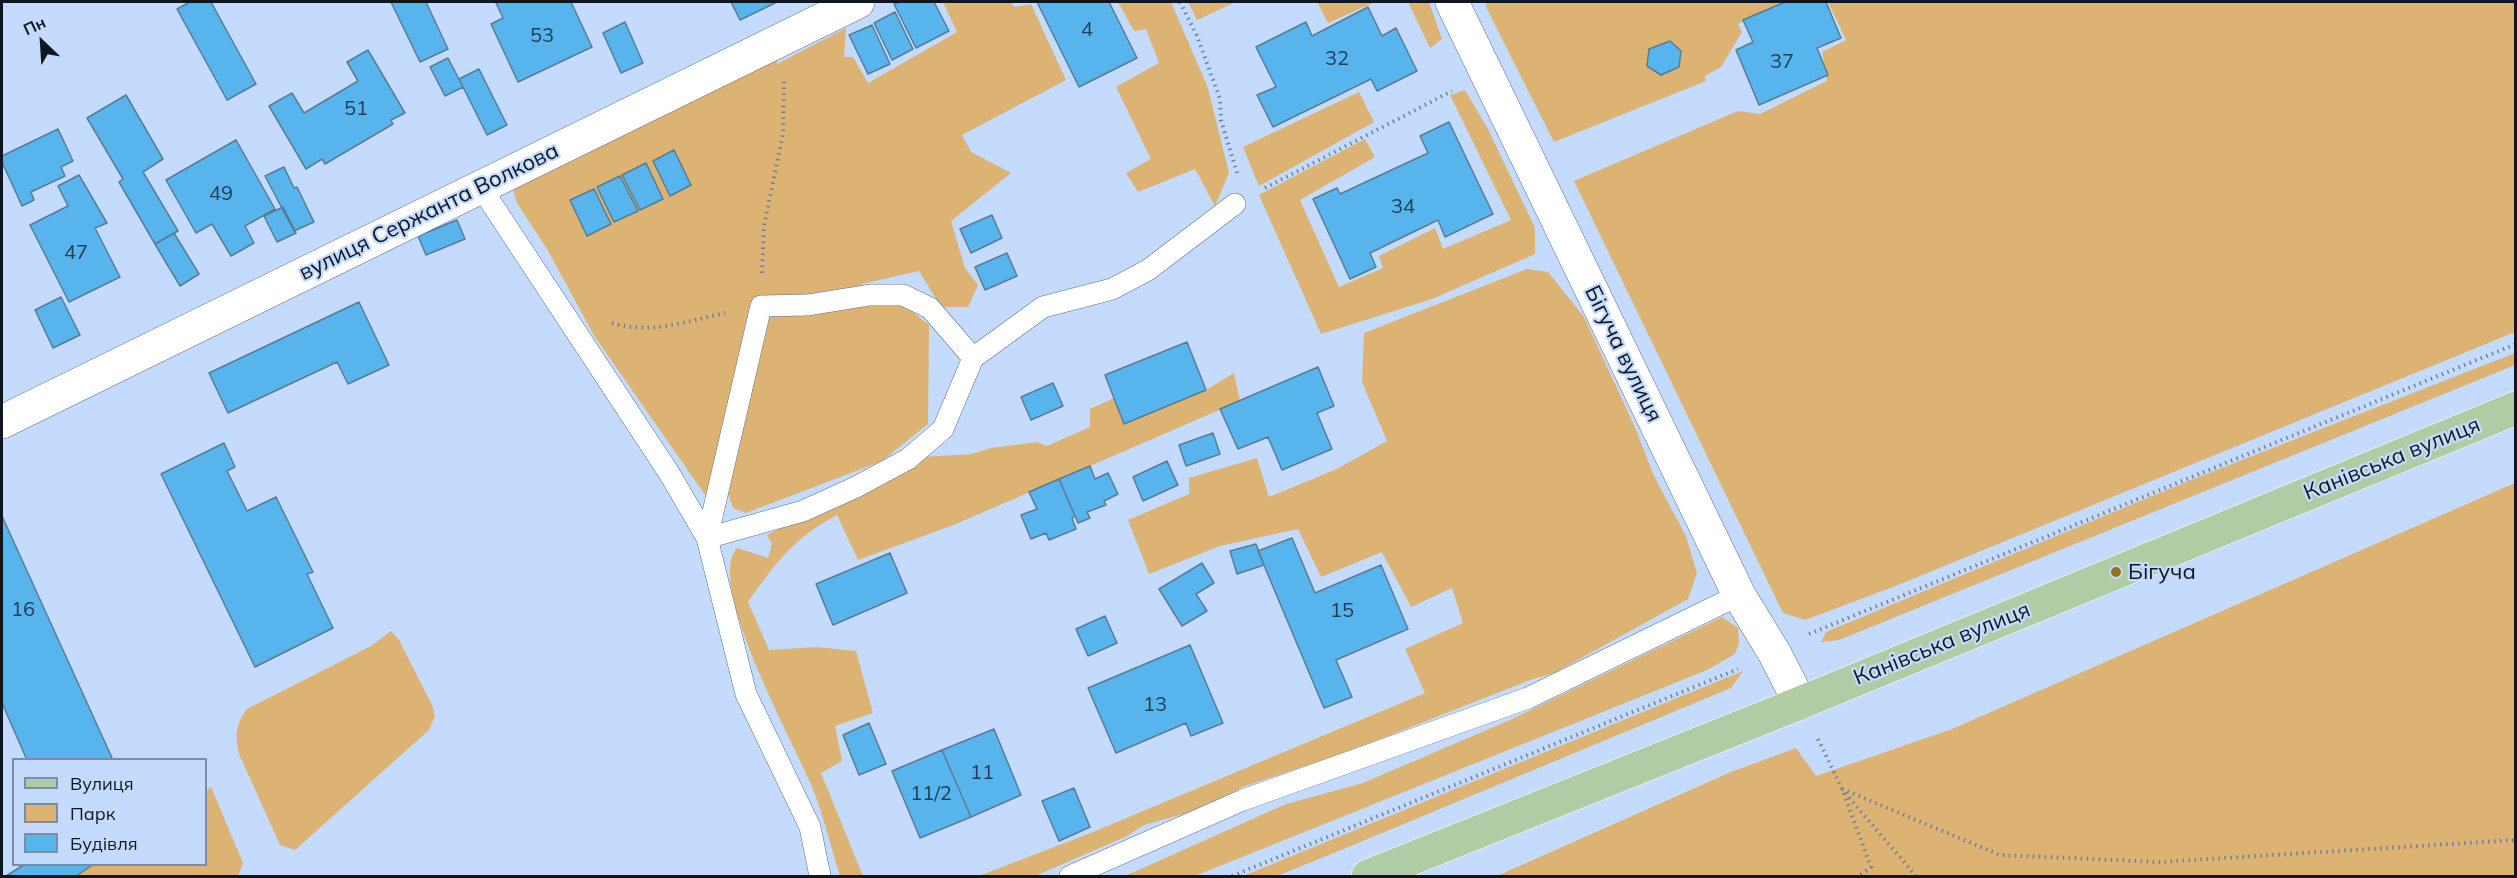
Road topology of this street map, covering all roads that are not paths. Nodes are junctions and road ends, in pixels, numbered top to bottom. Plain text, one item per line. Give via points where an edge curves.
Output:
1 (858, 2) edge
2 (1452, 2) edge
3 (480, 186) junction
4 (1235, 204) road end
5 (973, 358) junction
6 (2516, 408) edge
7 (2, 422) edge
8 (706, 538) junction
9 (1739, 595) junction
10 (1800, 703) junction
11 (820, 876) edge
12 (1070, 876) edge
13 (1368, 876) edge

1 - 3 street, вулиця Сержанта Волкова
2 - 9 street, Бігуча вулиця
3 - 7 street, вулиця Сержанта Волкова
3 - 8 lane via 669,473
4 - 5 lane via 1148,270 1112,289 1043,307
5 - 8 lane via 943,429 908,459 803,511
5 - 8 lane via 930,308 903,295 761,306
6 - 10 main road, Канівська вулиця
8 - 11 lane via 746,694 810,827
9 - 10 street, Бігуча вулиця
9 - 12 lane via 1528,698 1243,800
10 - 13 main road, Канівська вулиця

